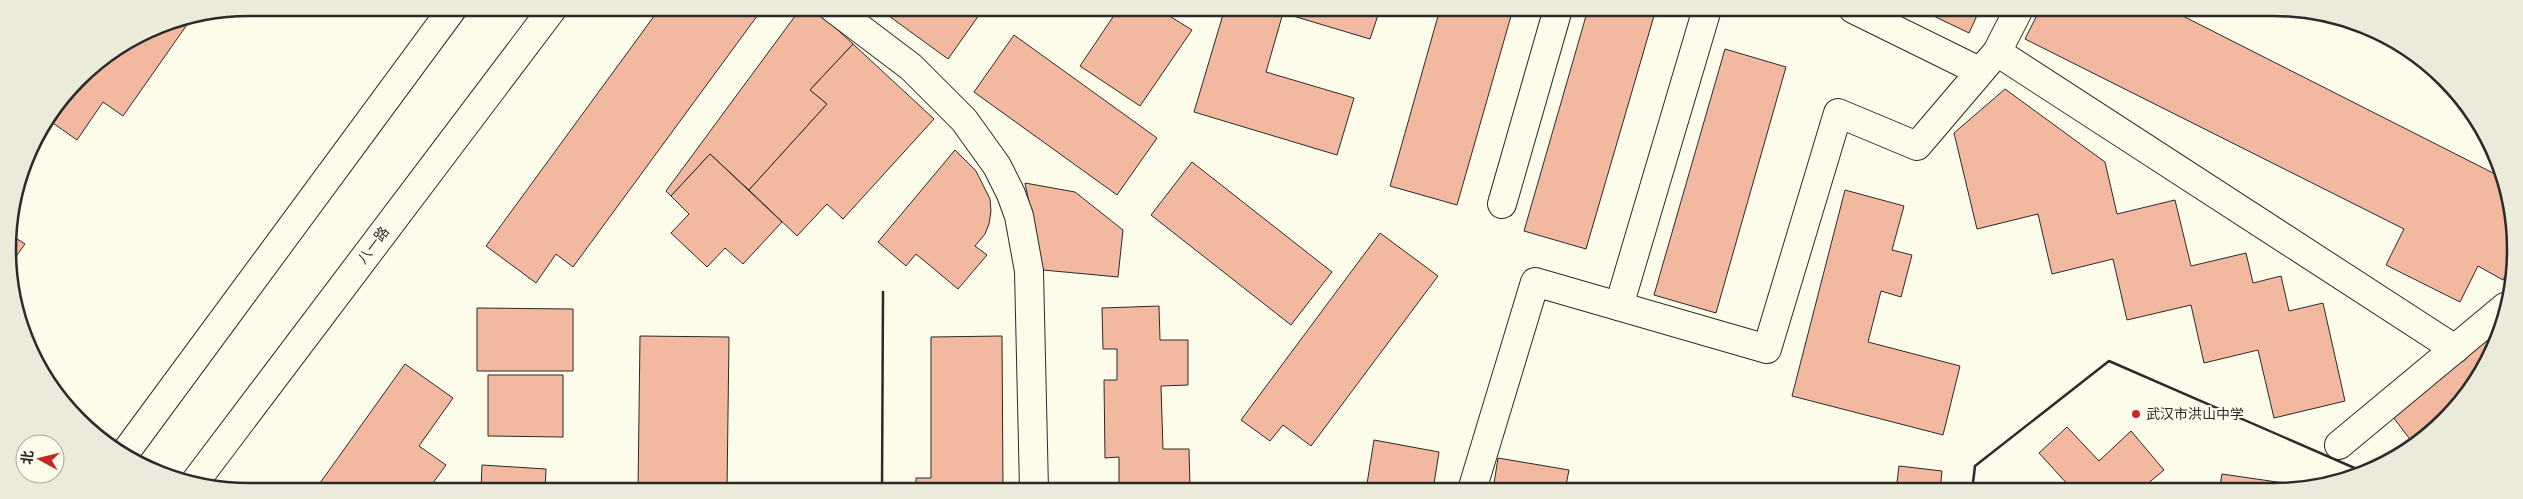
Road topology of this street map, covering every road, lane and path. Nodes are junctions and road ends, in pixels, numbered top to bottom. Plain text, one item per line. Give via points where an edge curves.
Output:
1 (447, 16) edge
2 (547, 16) edge
3 (844, 16) edge
4 (1556, 16) edge
5 (1705, 16) edge
6 (1871, 16) edge
7 (2015, 16) edge
8 (1988, 61) junction
9 (1502, 204) dead end
10 (1619, 306) junction
11 (2498, 313) edge
12 (2455, 349) junction
13 (2339, 445) dead end
14 (129, 449) edge
15 (199, 477) edge
16 (1034, 483) edge
17 (1474, 483) edge

1 - 14 main road
2 - 15 main road, 八一路
3 - 16 main road via 911,67 964,120 997,166 1011,194 1023,232 1029,271
4 - 9 main road
5 - 10 main road
6 - 8 main road
7 - 8 main road
8 - 10 main road via 1917,146 1838,113 1767,349
8 - 12 main road
10 - 17 main road via 1535,282
11 - 12 main road
12 - 13 main road

